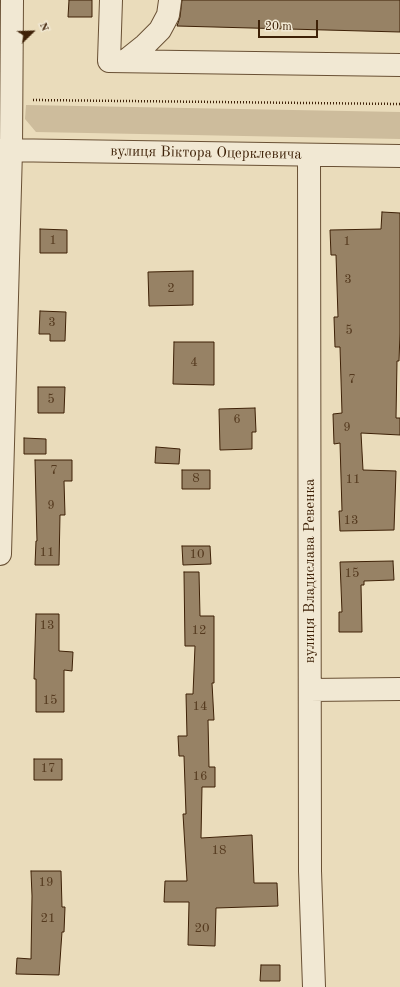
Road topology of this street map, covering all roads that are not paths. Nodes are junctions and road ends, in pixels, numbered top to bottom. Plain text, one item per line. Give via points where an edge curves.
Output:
1 (12, 0) edge
2 (111, 0) edge
3 (170, 1) edge
4 (125, 61) junction
5 (400, 65) edge
6 (6, 150) edge
7 (309, 155) junction
8 (400, 156) edge
9 (5, 207) edge
10 (0, 554) edge
11 (400, 689) edge
12 (310, 690) junction
13 (314, 987) edge

1 - 6 street
2 - 4 street via 109,61
3 - 4 street via 168,15 160,30
4 - 5 street
6 - 7 street, вулиця Віктора Оцерклевича
6 - 9 street
7 - 8 street, вулиця Віктора Оцерклевича
7 - 12 street, вулиця Владислава Ревенка
9 - 10 street
11 - 12 street
12 - 13 street, вулиця Владислава Ревенка via 310,871

